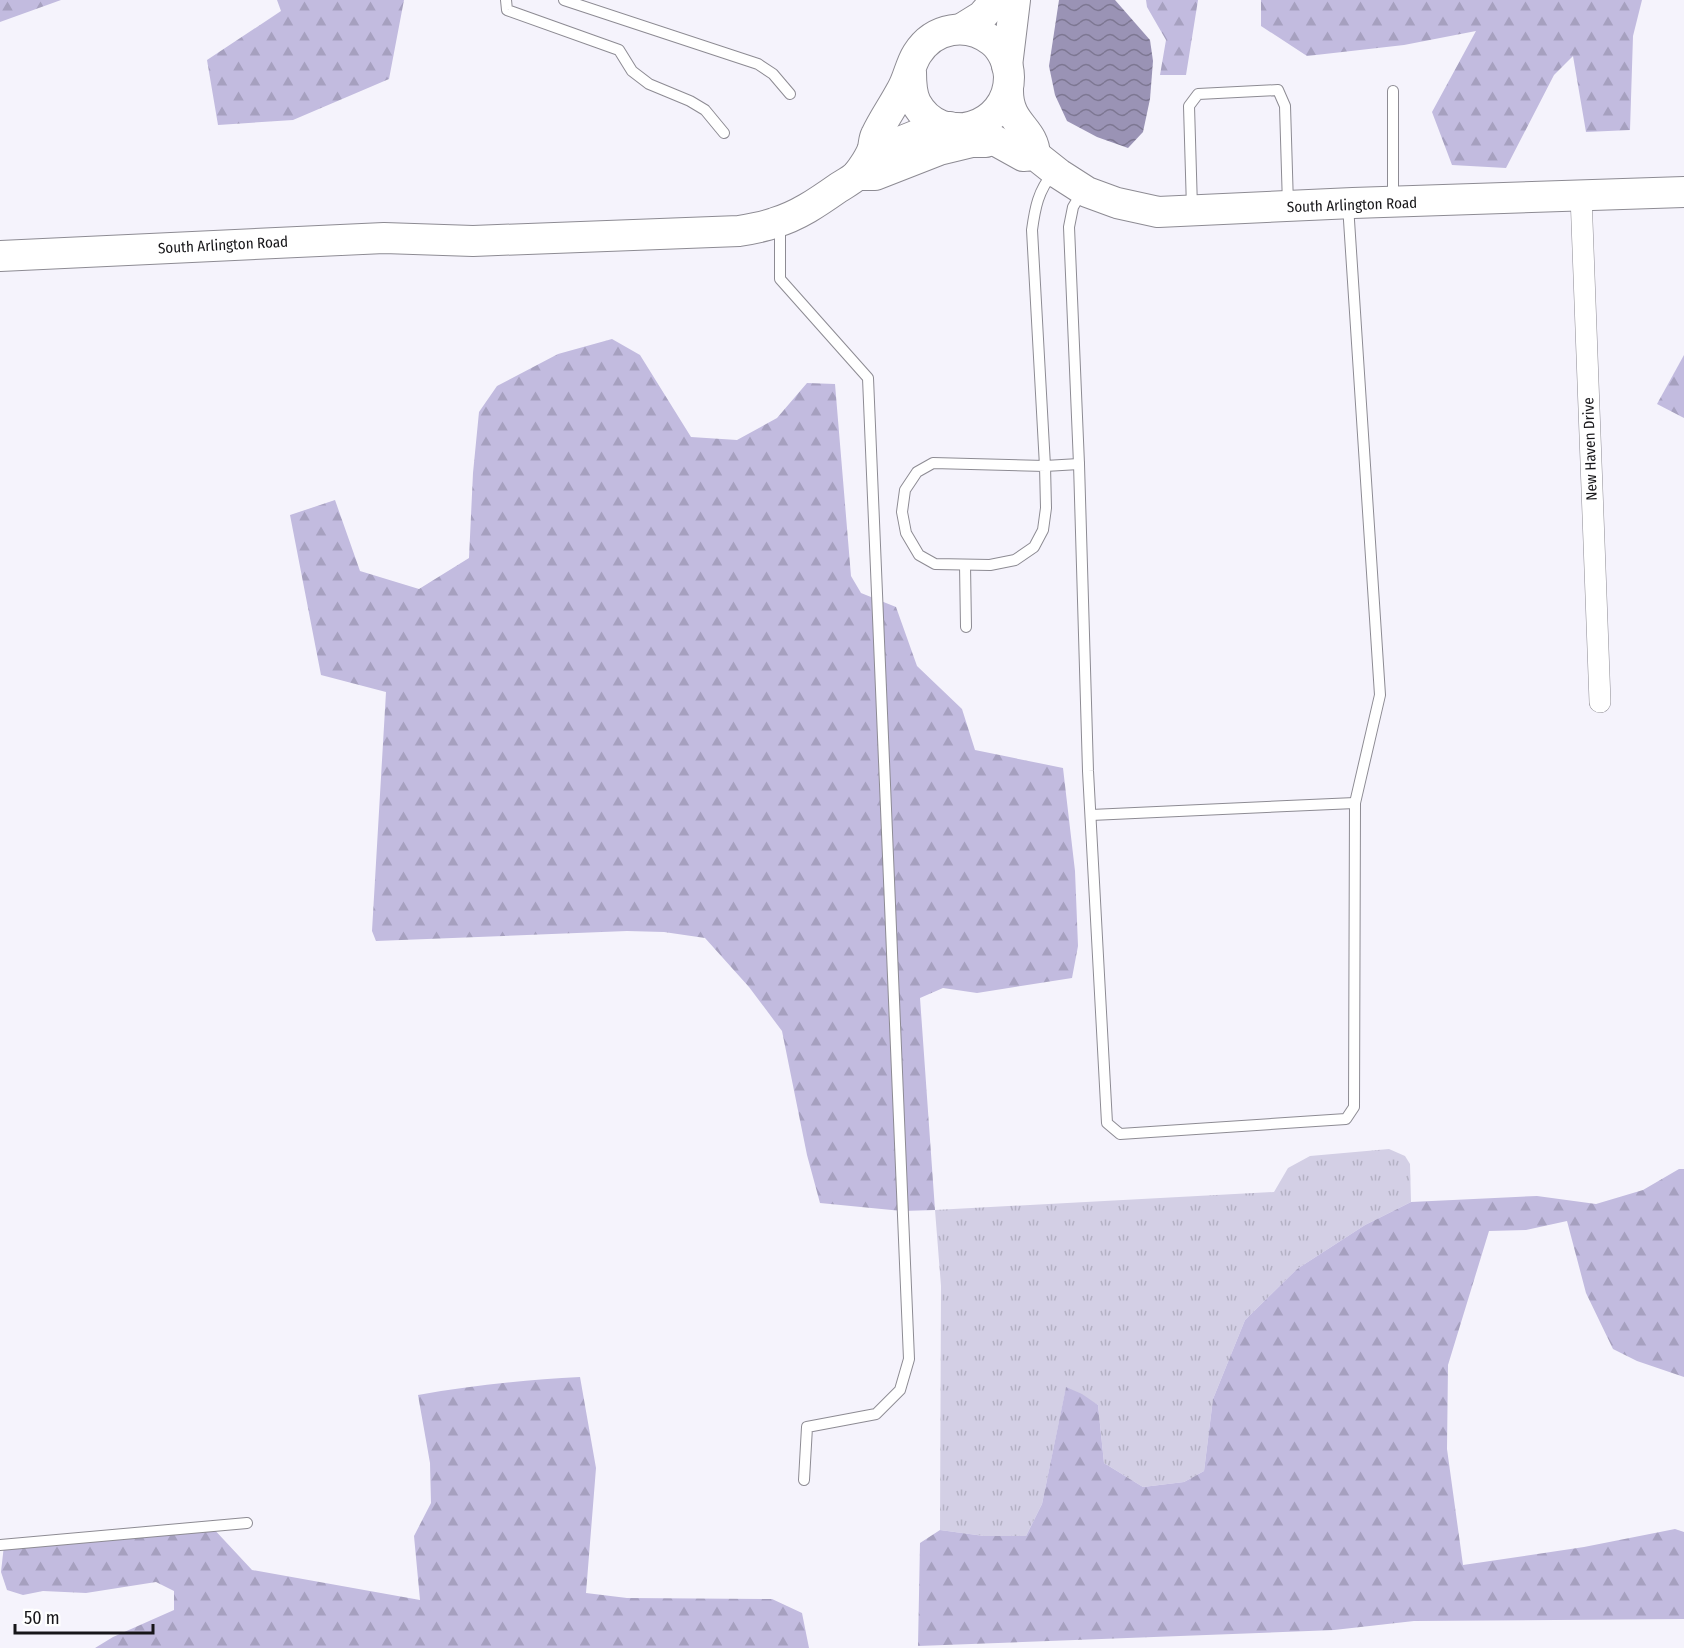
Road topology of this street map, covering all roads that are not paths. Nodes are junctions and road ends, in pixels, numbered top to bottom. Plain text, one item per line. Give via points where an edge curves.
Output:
1 (506, 0) edge
2 (564, 0) edge
3 (996, 0) edge
4 (1015, 0) edge
5 (962, 29) junction
6 (911, 72) junction
7 (1008, 79) junction
8 (1393, 91) dead end
9 (790, 94) dead end
10 (953, 128) junction
11 (724, 133) dead end
12 (996, 141) junction
13 (873, 150) junction
14 (1045, 163) junction
15 (857, 175) junction
16 (1083, 189) junction
17 (1684, 192) edge
18 (1581, 195) junction
19 (1393, 202) junction
20 (1348, 203) junction
21 (1288, 207) junction
22 (1192, 211) junction
23 (780, 221) junction
24 (0, 256) edge
25 (1079, 464) junction
26 (1045, 466) junction
27 (965, 565) junction
28 (966, 627) dead end
29 (1600, 702) dead end
30 (1355, 803) junction
31 (1091, 815) junction
32 (804, 1480) dead end
33 (247, 1523) dead end
34 (0, 1545) edge

1 - 11 lane via 507,10 619,50 632,71 649,84 705,110
2 - 9 lane via 758,64
3 - 5 main road via 982,16
4 - 7 main road
5 - 6 main road via 938,34 924,43
5 - 7 main road via 984,35 996,45 1005,58
6 - 10 main road via 916,103 926,115
6 - 13 main road via 875,136
7 - 10 main road via 1001,107 989,119 974,126
7 - 14 main road via 1008,105
8 - 19 lane
10 - 12 main road, South Arlington Road
10 - 13 main road via 932,129
12 - 14 main road, South Arlington Road
12 - 15 main road via 939,150 875,174
13 - 15 main road
14 - 16 main road, South Arlington Road
14 - 26 lane via 1032,230
15 - 23 main road, South Arlington Road via 811,207
16 - 22 main road, South Arlington Road via 1116,203 1158,212
16 - 25 lane via 1072,207 1069,227
17 - 18 main road, South Arlington Road
18 - 19 main road, South Arlington Road
18 - 29 street, New Haven Drive
19 - 20 main road, South Arlington Road
20 - 21 main road, South Arlington Road
20 - 30 lane via 1380,695
21 - 22 main road, South Arlington Road
21 - 22 lane via 1286,106 1278,90 1197,94 1189,106
23 - 24 main road, South Arlington Road via 739,231 473,241 384,238
23 - 32 lane via 780,279 868,378 909,1359 900,1390 876,1414 807,1426
25 - 26 lane
25 - 31 lane
26 - 27 lane via 1046,508 1043,530 1034,547 1015,560
26 - 27 lane via 933,463 917,472 905,490 902,512 906,533 919,555 935,564
27 - 28 lane
30 - 31 lane
30 - 31 lane via 1354,1107 1346,1119 1120,1134 1107,1123
33 - 34 lane

